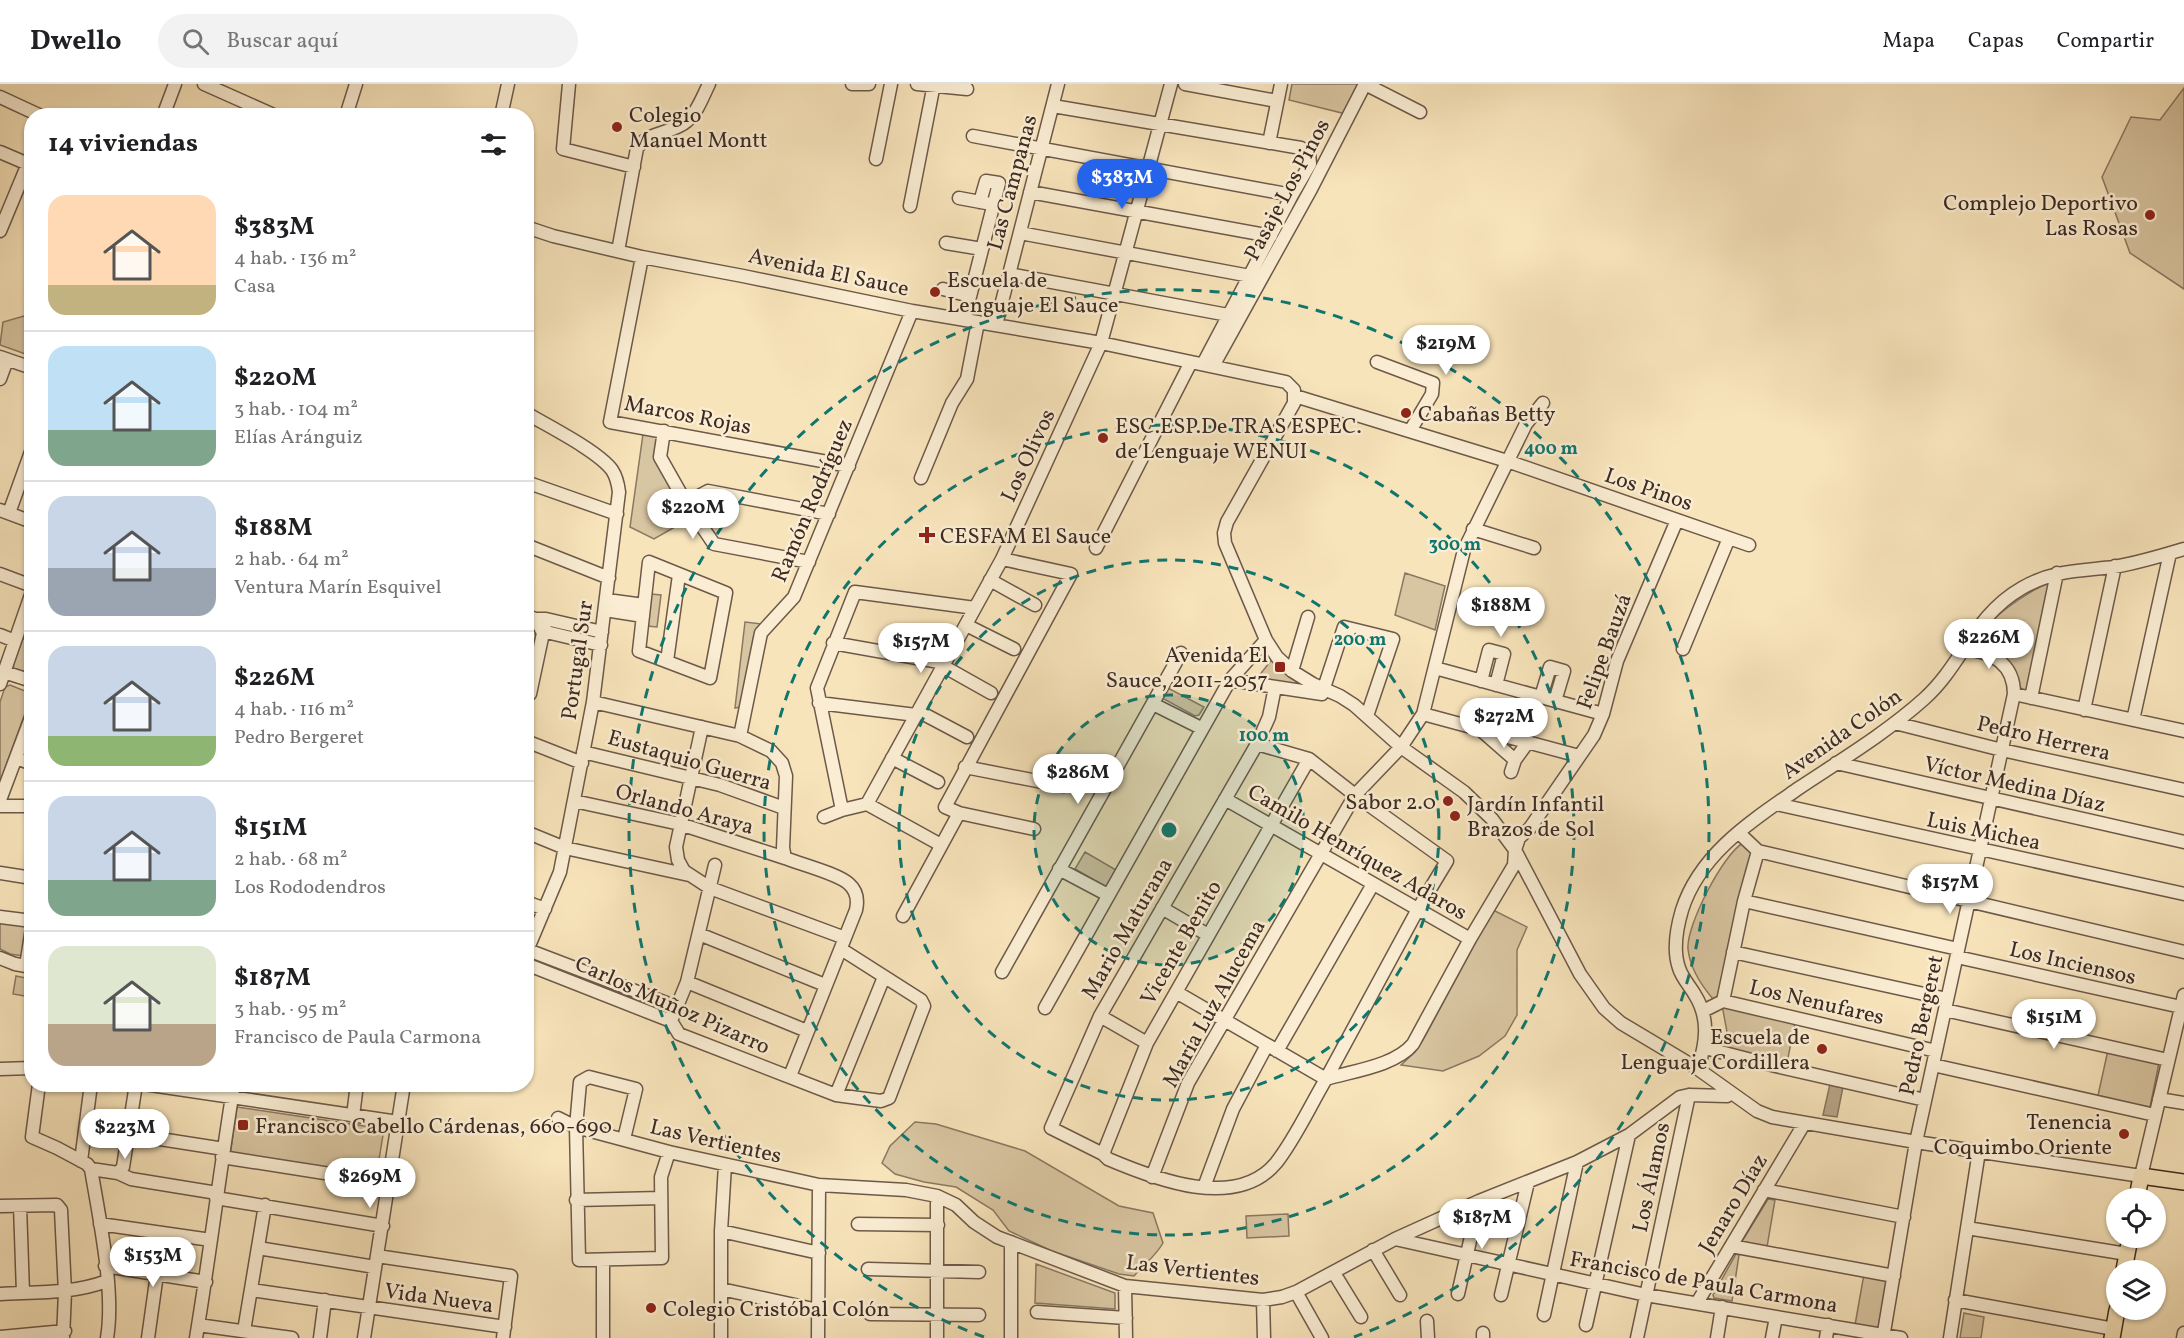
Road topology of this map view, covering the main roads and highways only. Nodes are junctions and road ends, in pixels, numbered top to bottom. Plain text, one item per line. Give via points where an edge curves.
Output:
1 (2184, 1182) edge
2 (2139, 1188) edge

1 - 2 main road via 2141,1176

